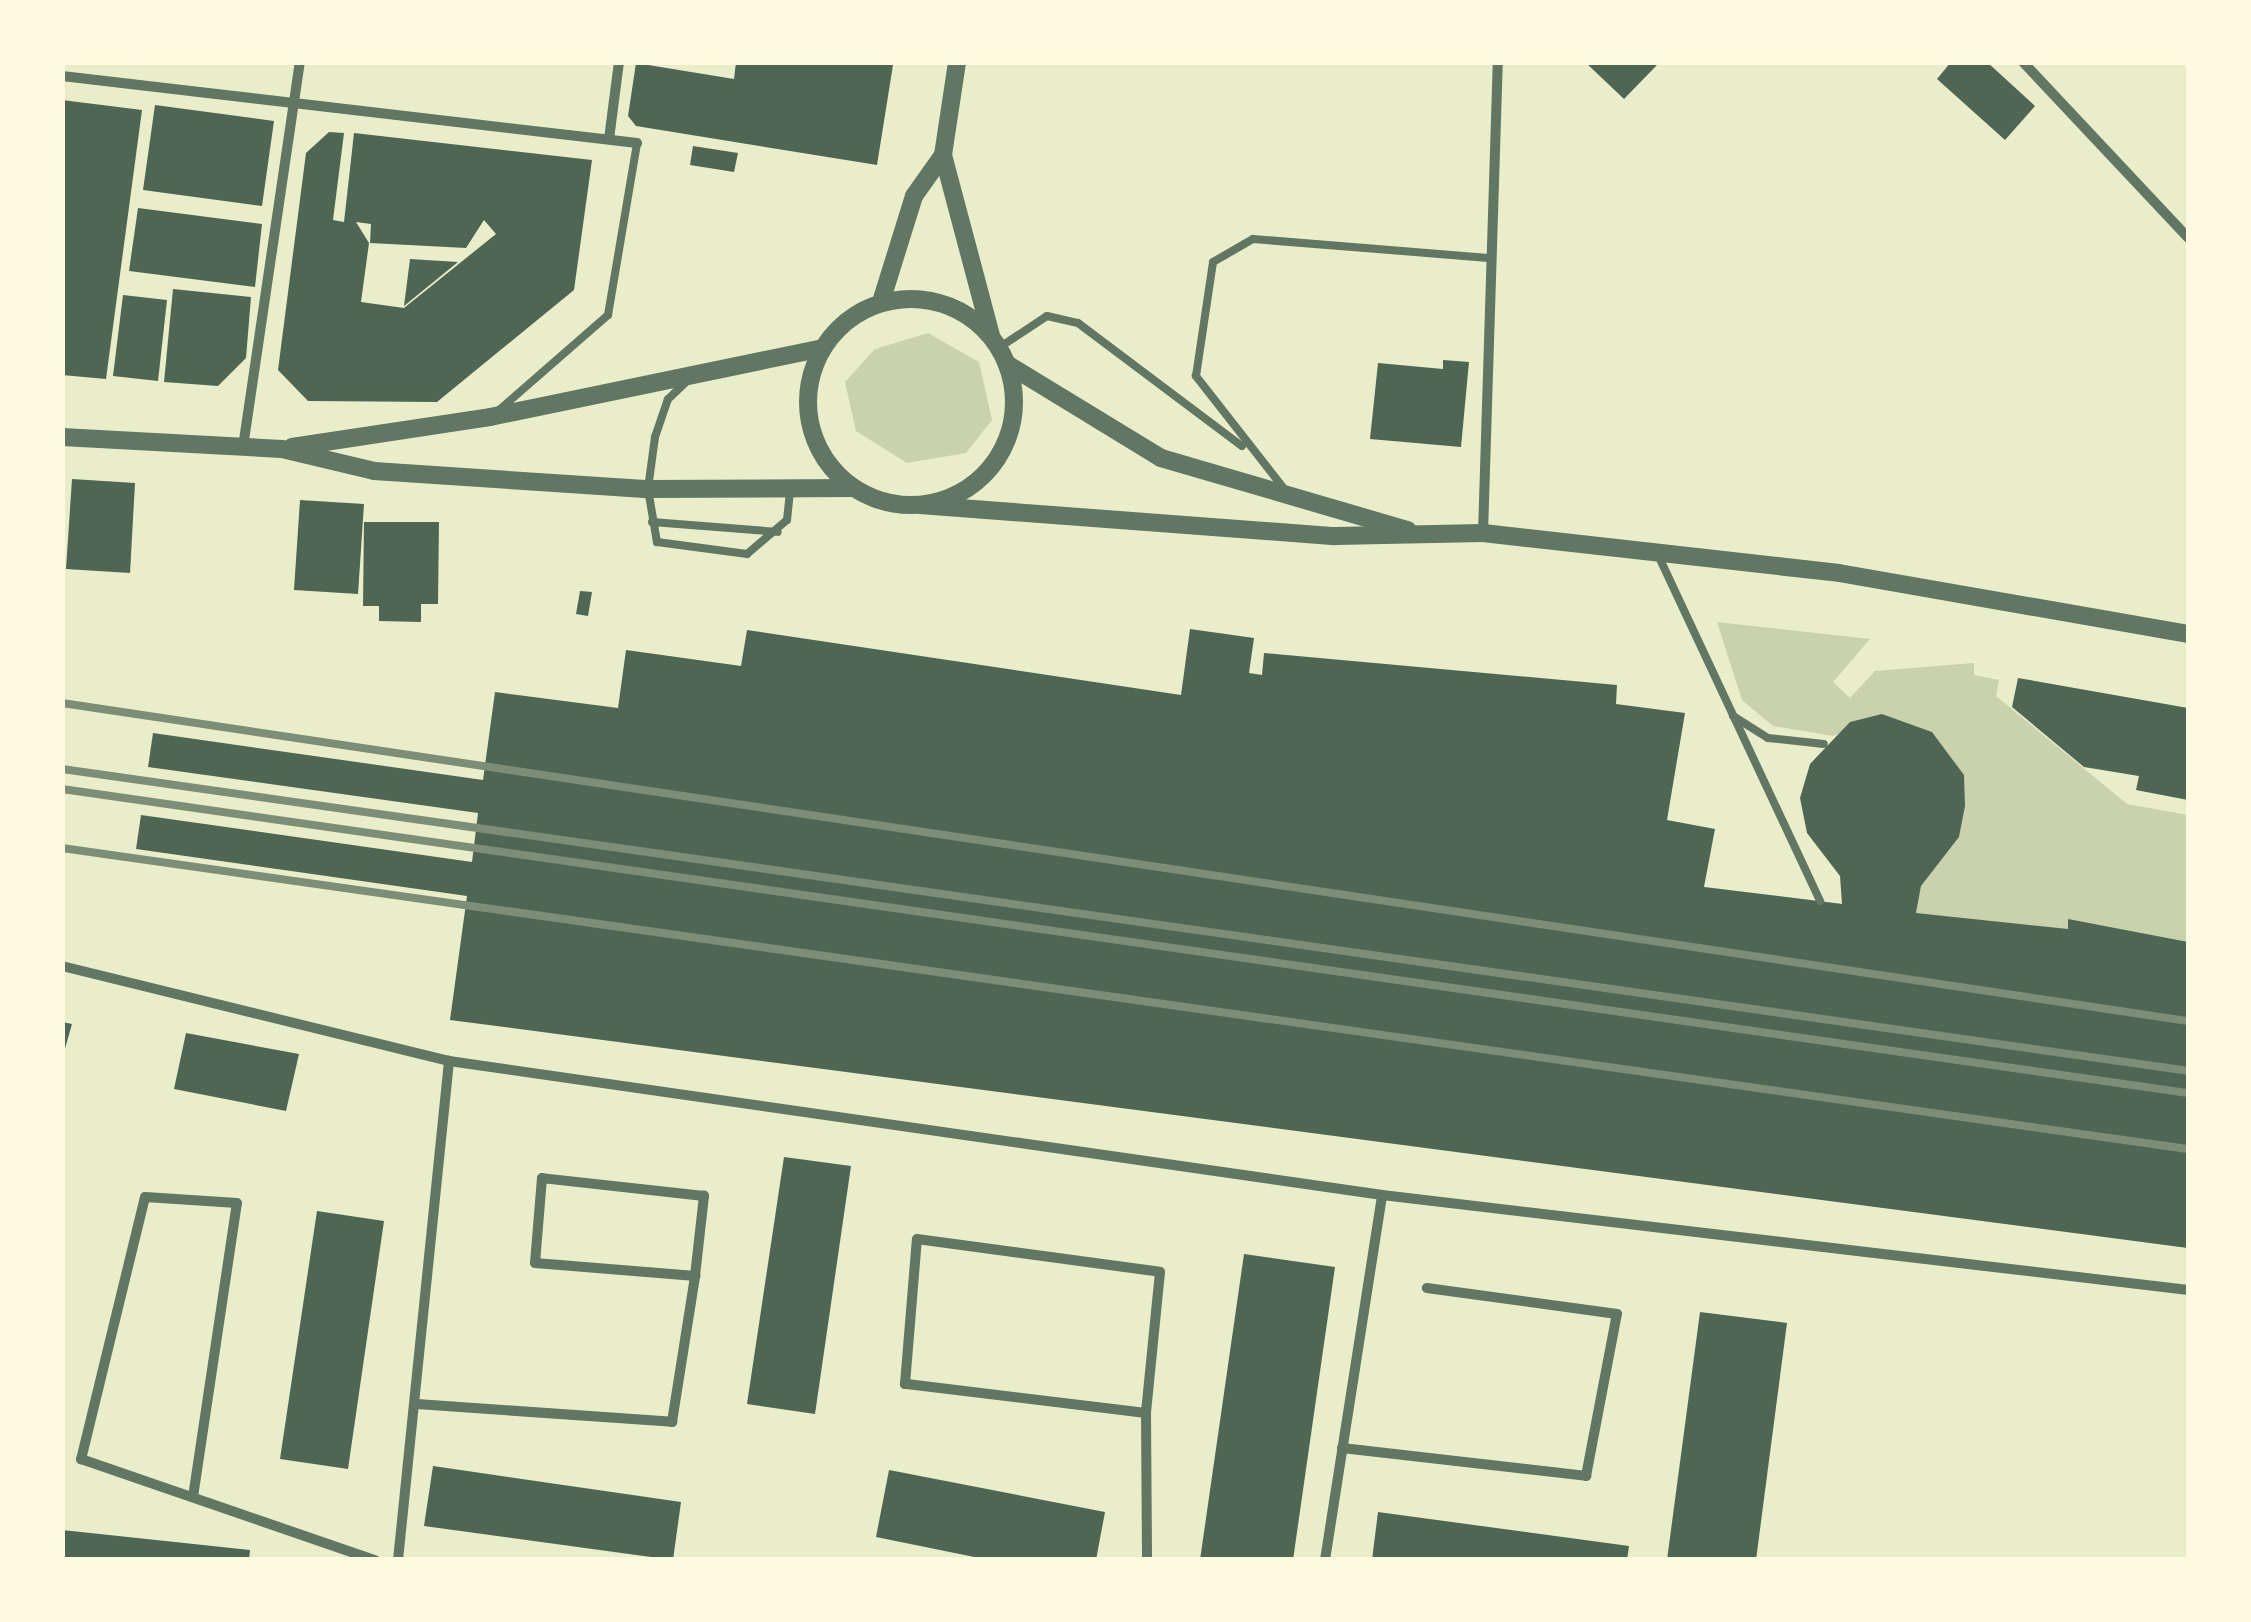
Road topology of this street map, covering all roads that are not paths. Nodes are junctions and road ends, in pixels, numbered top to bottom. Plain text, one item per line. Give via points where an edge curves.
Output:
1 (300, 62) edge
2 (620, 62) edge
3 (957, 62) edge
4 (1498, 62) edge
5 (2023, 62) edge
6 (62, 76) edge
7 (295, 102) junction
8 (609, 139) junction
9 (637, 143) joint
10 (943, 155) junction
11 (2188, 238) edge
12 (1491, 258) junction
13 (881, 302) junction
14 (822, 348) junction
15 (999, 349) junction
16 (698, 370) junction
17 (490, 418) junction
18 (62, 437) edge
19 (243, 447) junction
20 (282, 449) junction
21 (1254, 455) junction
22 (854, 488) junction
23 (648, 489) junction
24 (790, 492) junction
25 (1294, 501) junction
26 (920, 504) junction
27 (652, 522) junction
28 (778, 532) junction
29 (1483, 533) junction
30 (1438, 538) junction
31 (1657, 552) junction
32 (2188, 634) edge
33 (1732, 716) junction
34 (1824, 744) dead end
35 (1820, 901) dead end
36 (62, 966) edge
37 (449, 1061) junction
38 (1382, 1195) junction
39 (695, 1276) junction
40 (1427, 1288) dead end
41 (2188, 1290) edge
42 (416, 1404) junction
43 (1146, 1413) junction
44 (1342, 1448) junction
45 (194, 1497) junction
46 (375, 1560) edge
47 (398, 1560) edge
48 (1147, 1560) edge
49 (1325, 1560) edge

1 - 7 street
2 - 8 street
3 - 10 street
4 - 12 street
5 - 11 street
6 - 7 street
7 - 8 street
7 - 19 street
8 - 9 street
9 - 17 lane via 608,314
10 - 13 street via 914,196
10 - 15 street
12 - 21 lane via 1253,239 1212,262 1196,376
12 - 29 street
13 - 14 street
13 - 15 street via 921,298 960,310
14 - 16 street
14 - 22 street via 808,386 809,425 826,461
15 - 21 lane via 1047,316 1078,323
15 - 25 street via 1161,458
15 - 26 street via 1014,401 988,471 957,494
16 - 17 street
16 - 23 lane via 668,399
17 - 20 street
18 - 19 street
19 - 20 street
20 - 23 street via 374,470
21 - 25 lane
22 - 24 street
22 - 26 street
23 - 24 street
23 - 27 lane
24 - 28 lane
25 - 30 street
26 - 30 street
27 - 28 lane
27 - 28 lane via 666,547 748,554
29 - 30 street
29 - 31 street
31 - 32 street via 1839,573
31 - 33 lane
33 - 34 lane via 1768,738
33 - 35 lane
36 - 37 street
37 - 38 street
37 - 42 street
38 - 41 street
38 - 44 street
39 - 39 street via 704,1196 542,1178 535,1263
39 - 42 street via 672,1422
40 - 44 street via 1617,1314 1586,1476
42 - 47 street
43 - 43 street via 1160,1272 917,1240 905,1384
43 - 48 street
44 - 49 street
45 - 45 street via 81,1459 145,1197 237,1203
45 - 46 street

